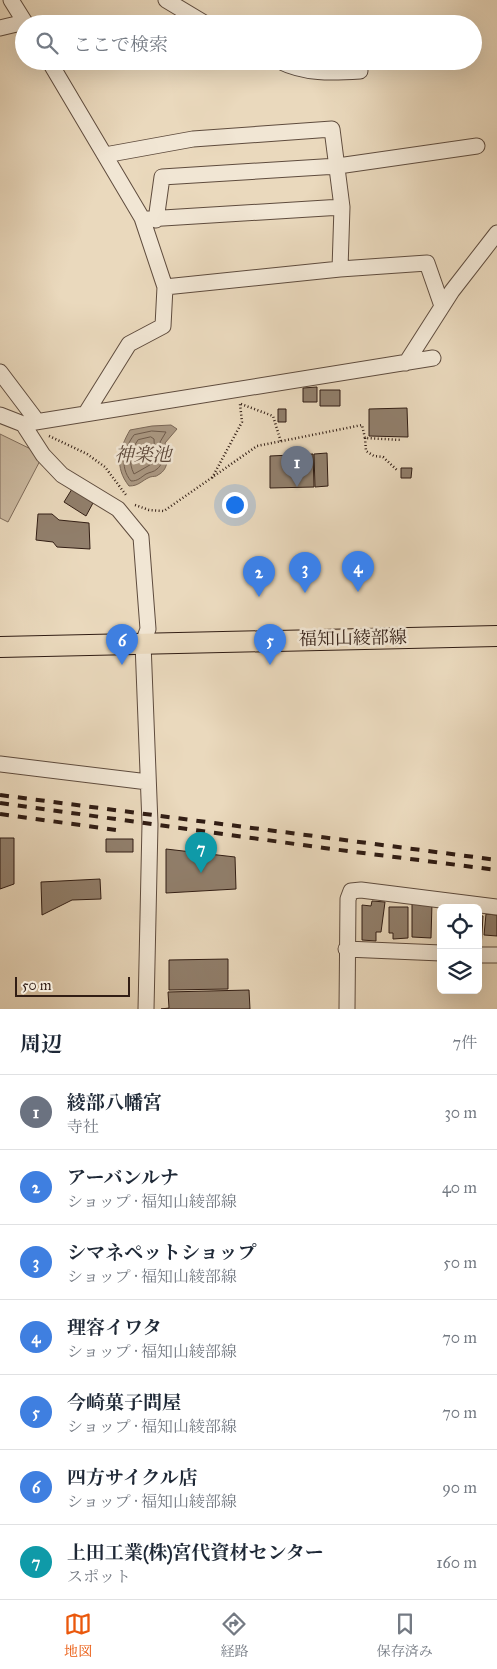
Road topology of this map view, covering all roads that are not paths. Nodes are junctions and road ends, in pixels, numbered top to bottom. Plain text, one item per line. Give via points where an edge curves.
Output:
1 (11, 0) edge
2 (166, 0) edge
3 (21, 15) edge
4 (191, 15) edge
5 (15, 25) edge
6 (0, 28) edge
7 (53, 70) edge
8 (306, 70) edge
9 (360, 72) dead end
10 (477, 146) dead end
11 (105, 155) junction
12 (338, 166) junction
13 (342, 207) junction
14 (149, 219) junction
15 (497, 233) edge
16 (340, 269) junction
17 (165, 287) junction
18 (442, 306) junction
19 (434, 358) dead end
20 (406, 363) junction
21 (0, 372) edge
22 (0, 414) edge
23 (86, 414) junction
24 (30, 422) junction
25 (497, 636) edge
26 (144, 644) junction
27 (0, 647) edge
28 (0, 764) edge
29 (148, 782) junction
30 (497, 907) edge
31 (346, 949) junction
32 (437, 953) edge
33 (482, 955) edge
34 (497, 955) edge
35 (146, 1009) edge
36 (347, 1009) edge

1 - 3 street
2 - 4 street
5 - 6 street
7 - 11 street
8 - 9 street via 323,74
10 - 12 street
11 - 12 street via 202,138 332,128
11 - 14 street
12 - 13 street
12 - 14 street via 162,177
13 - 14 street
13 - 16 street
14 - 17 street
15 - 18 street
16 - 17 street
16 - 18 street via 427,264
17 - 23 street via 163,326 129,344
18 - 20 street
19 - 20 street
20 - 23 street
21 - 24 street
22 - 24 street
23 - 24 street
24 - 26 street via 43,455 62,475 118,509 141,537 148,629
25 - 26 main road, 福知山綾部線
26 - 27 main road, 福知山綾部線
26 - 29 street
28 - 29 street
29 - 35 street
30 - 31 street via 362,890 351,892
31 - 32 street
31 - 36 street
33 - 34 street

